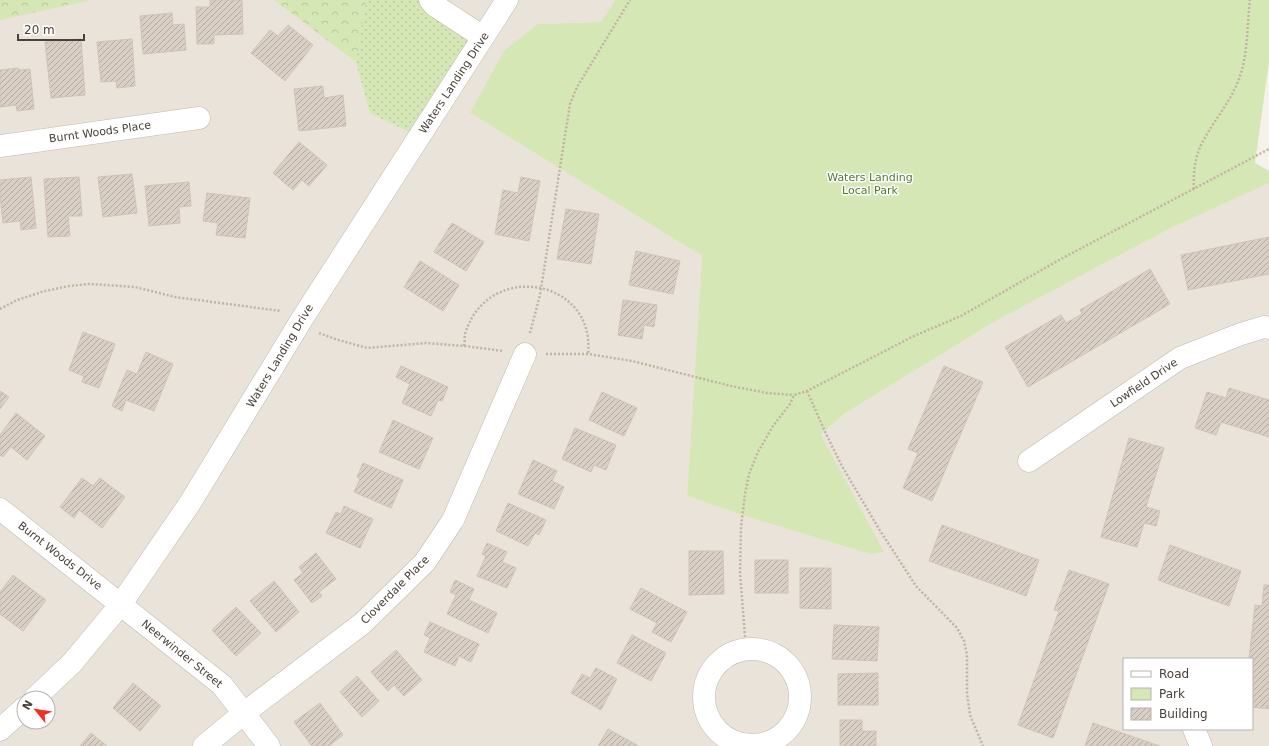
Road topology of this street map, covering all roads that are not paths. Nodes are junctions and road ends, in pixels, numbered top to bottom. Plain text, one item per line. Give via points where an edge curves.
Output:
1 (430, 0) edge
2 (507, 0) edge
3 (484, 37) junction
4 (199, 118) dead end
5 (0, 146) edge
6 (1269, 328) edge
7 (525, 354) road end
8 (1029, 462) dead end
9 (0, 509) edge
10 (121, 604) junction
11 (43, 690) edge
12 (244, 713) junction
13 (16, 715) edge
14 (0, 730) edge
15 (1194, 730) edge
16 (784, 741) edge
17 (204, 746) edge
18 (269, 746) edge
19 (1201, 746) edge

1 - 3 street
2 - 3 street, Waters Landing Drive
3 - 10 street, Waters Landing Drive via 302,319 190,503
4 - 5 street, Burnt Woods Place
6 - 8 street, Lowfield Drive via 1264,327 1241,334 1180,358
7 - 12 street, Cloverdale Place via 453,520 425,562 362,623
9 - 10 street, Burnt Woods Drive
10 - 11 street, Waters Landing Drive via 72,663
10 - 12 street, Neerwinder Street via 222,685
12 - 17 street, Cloverdale Place
12 - 18 street, Neerwinder Street
13 - 14 street
15 - 19 street
16 - 16 street via 798,711 801,696 798,681 791,667 780,656 766,650 750,648 735,652 722,660 711,671 705,685 704,700 707,714 714,727 725,737 738,743 753,745

